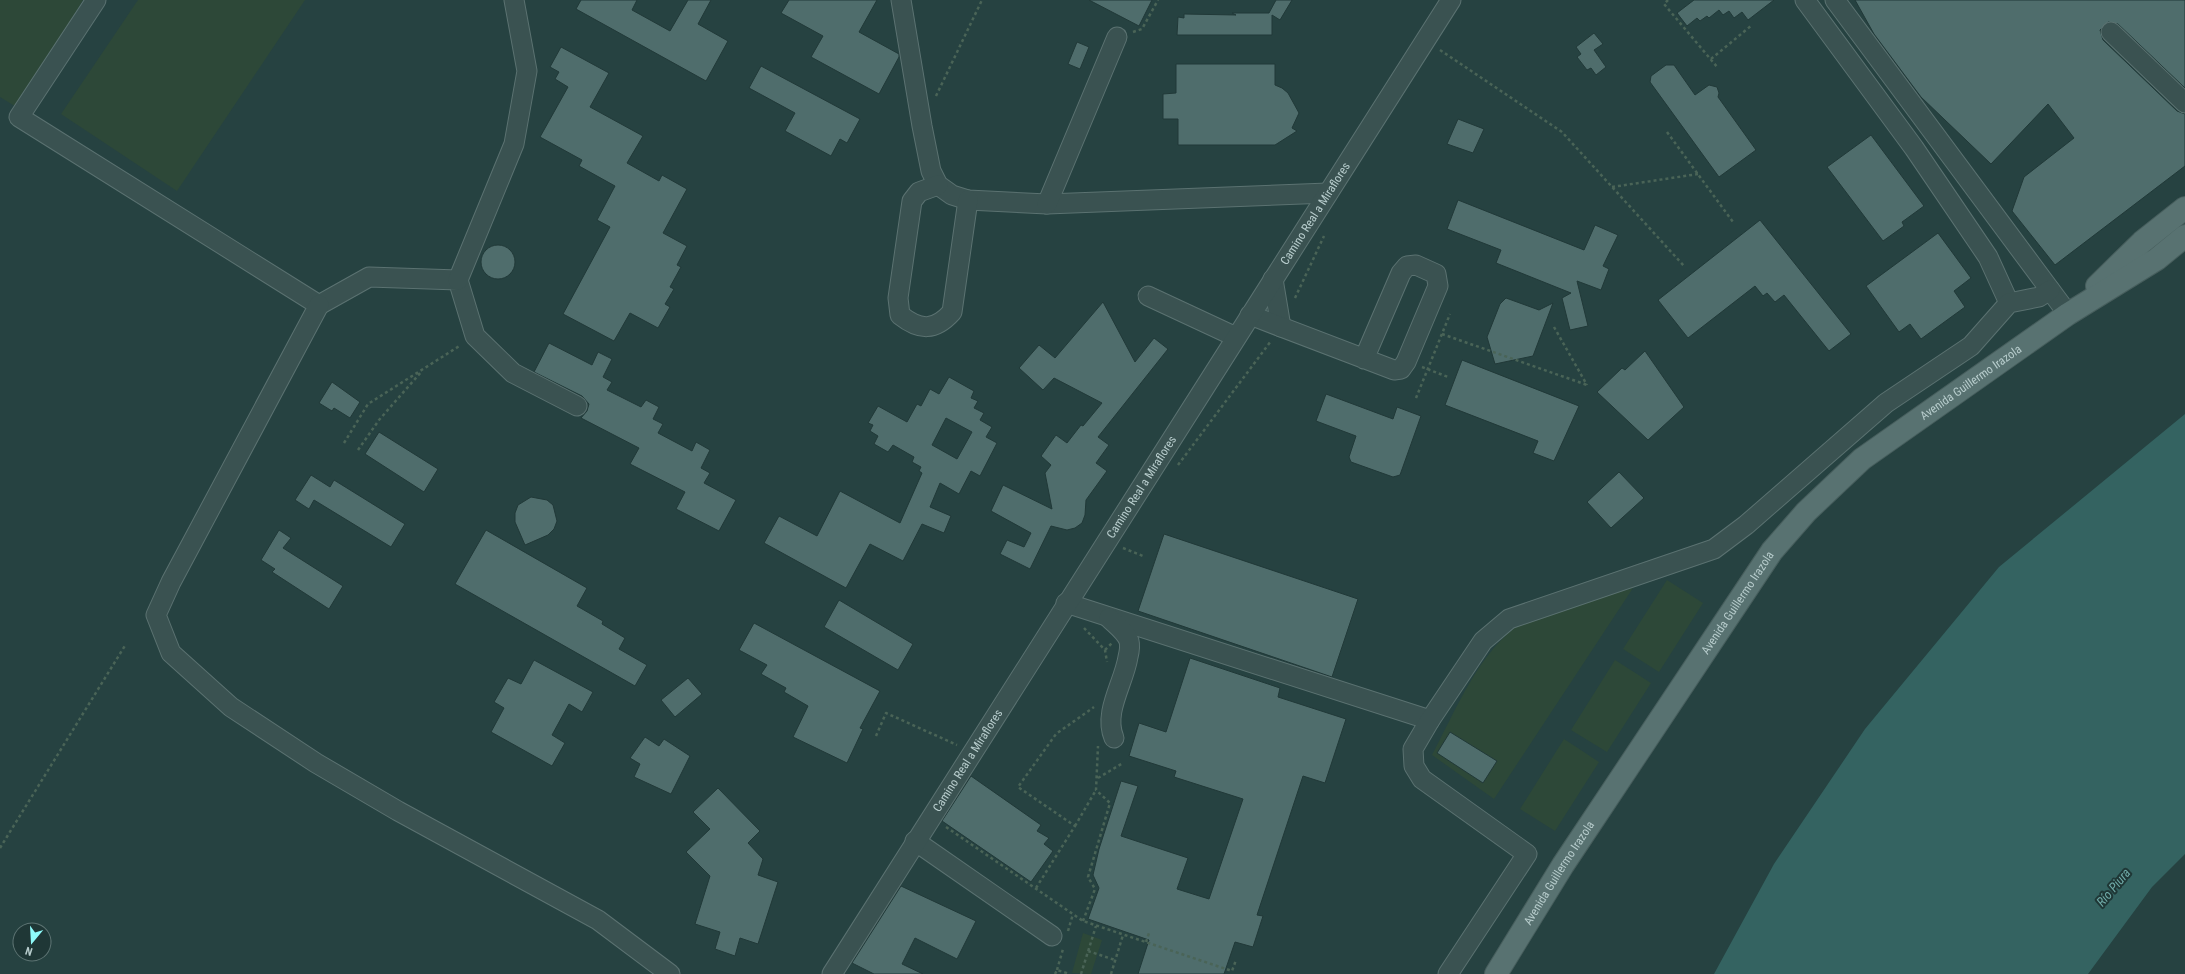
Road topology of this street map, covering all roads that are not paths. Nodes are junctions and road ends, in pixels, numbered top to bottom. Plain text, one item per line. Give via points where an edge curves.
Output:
1 (96, 0) edge
2 (514, 0) edge
3 (901, 0) edge
4 (1452, 0) edge
5 (1805, 0) edge
6 (1835, 0) edge
7 (2111, 32) dead end
8 (1118, 37) road end
9 (2185, 103) edge
10 (938, 185) junction
11 (1328, 193) junction
12 (968, 200) junction
13 (1047, 204) junction
14 (2185, 208) edge
15 (2185, 236) edge
16 (2142, 242) junction
17 (2157, 259) junction
18 (1273, 279) junction
19 (458, 280) junction
20 (2050, 290) junction
21 (1148, 296) dead end
22 (2009, 303) junction
23 (319, 305) junction
24 (2068, 314) junction
25 (1250, 315) junction
26 (1281, 327) junction
27 (1236, 337) junction
28 (1364, 359) junction
29 (577, 406) dead end
30 (1066, 603) junction
31 (1106, 616) junction
32 (1430, 720) junction
33 (1106, 740) road end
34 (915, 841) junction
35 (1052, 936) dead end
36 (670, 974) edge
37 (832, 974) edge
38 (1448, 974) edge
39 (1496, 974) edge

1 - 23 lane via 19,117
2 - 19 lane via 527,71 514,144
3 - 10 lane via 931,171
4 - 11 lane, Camino Real a Miraflores
5 - 22 lane via 1958,212 1988,257
6 - 20 lane
7 - 9 lane
8 - 13 lane
10 - 12 lane via 952,195
10 - 12 lane via 919,192 912,202 898,298 900,315 912,324 927,328 942,323 952,312
11 - 13 lane
11 - 18 lane, Camino Real a Miraflores
12 - 13 lane
14 - 16 main road, Avenida Guillermo Irazola
15 - 17 main road, Avenida Guillermo Irazola
16 - 17 main road
16 - 24 main road, Avenida Guillermo Irazola
17 - 24 main road, Avenida Guillermo Irazola
18 - 25 lane, Camino Real a Miraflores
18 - 26 lane
19 - 23 lane via 369,277
19 - 29 lane via 475,336 513,373
20 - 22 lane via 2039,297
20 - 24 lane
21 - 27 lane
22 - 32 lane via 1971,346 1886,403 1746,525 1714,549 1509,619 1483,641
23 - 36 lane via 171,582 156,615 171,653 231,707 316,763 398,811 598,920
24 - 39 main road, Avenida Guillermo Irazola via 1862,459 1806,512 1772,551 1563,865
25 - 26 lane
25 - 27 lane, Camino Real a Miraflores
26 - 28 lane
27 - 30 lane, Camino Real a Miraflores
28 - 28 lane via 1394,370 1401,369 1438,286 1436,274 1416,264 1407,266 1401,273
30 - 31 lane
30 - 34 lane, Camino Real a Miraflores
31 - 32 lane
31 - 33 lane via 1123,631 1129,642 1126,668 1110,717
32 - 38 lane via 1413,749 1414,766 1422,780 1527,854
34 - 35 lane
34 - 37 lane, Camino Real a Miraflores

